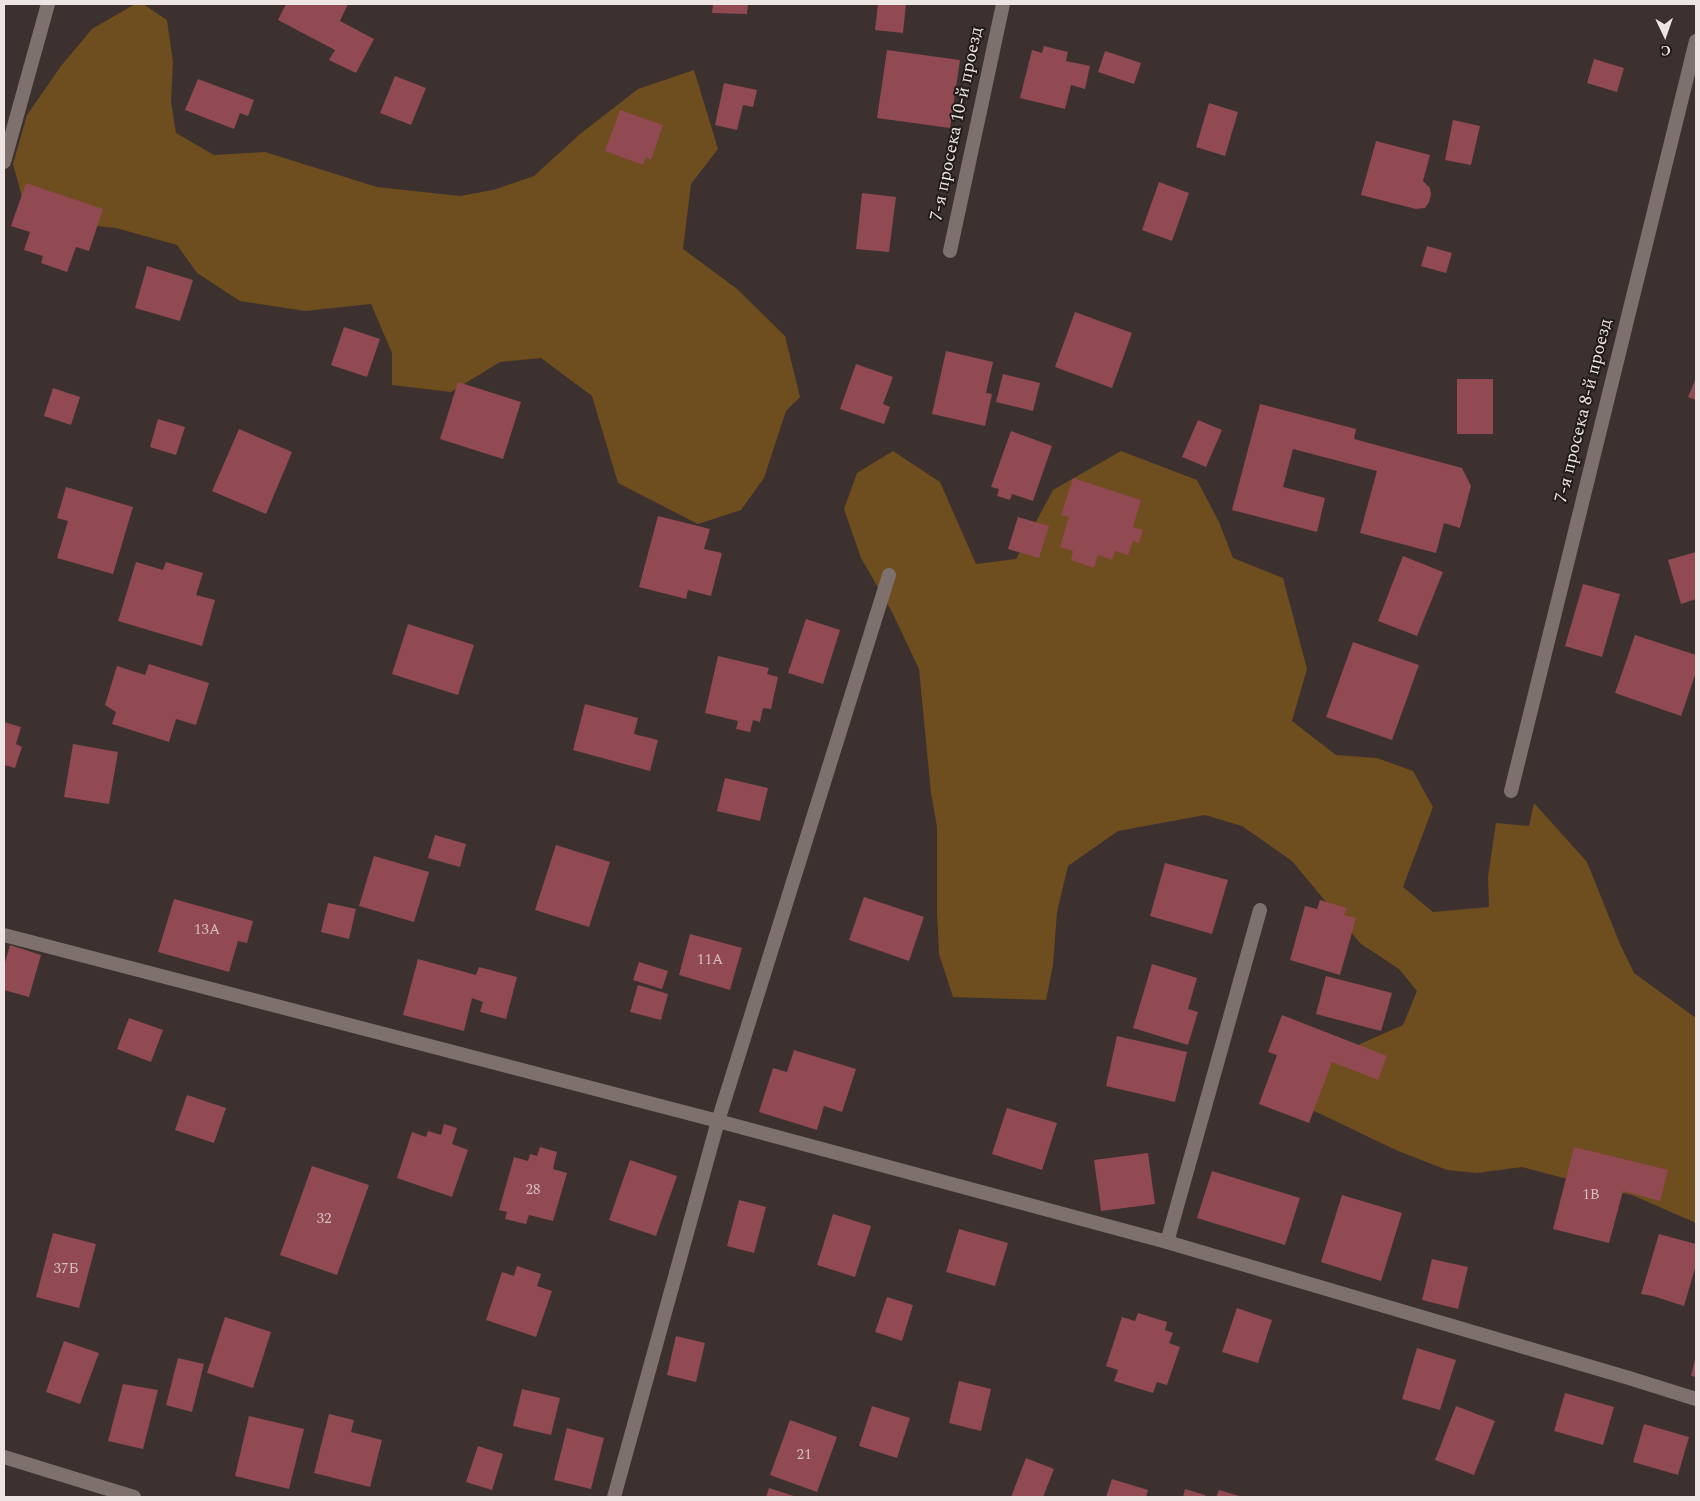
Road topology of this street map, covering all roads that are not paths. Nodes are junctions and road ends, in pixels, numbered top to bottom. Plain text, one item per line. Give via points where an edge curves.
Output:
1 (48, 4) edge
2 (1003, 4) edge
3 (1696, 41) edge
4 (4, 162) edge
5 (950, 251) dead end
6 (889, 575) dead end
7 (1511, 790) dead end
8 (1260, 910) dead end
9 (4, 935) edge
10 (718, 1120) junction
11 (1167, 1242) junction
12 (1696, 1399) edge
13 (4, 1457) edge
14 (134, 1497) edge
15 (614, 1497) edge

1 - 4 street
2 - 5 street, 7-я просека 10-й проезд
3 - 7 street, 7-я просека 8-й проезд
6 - 10 street
8 - 11 street
9 - 10 street
10 - 11 street
10 - 15 street
11 - 12 street
13 - 14 street

